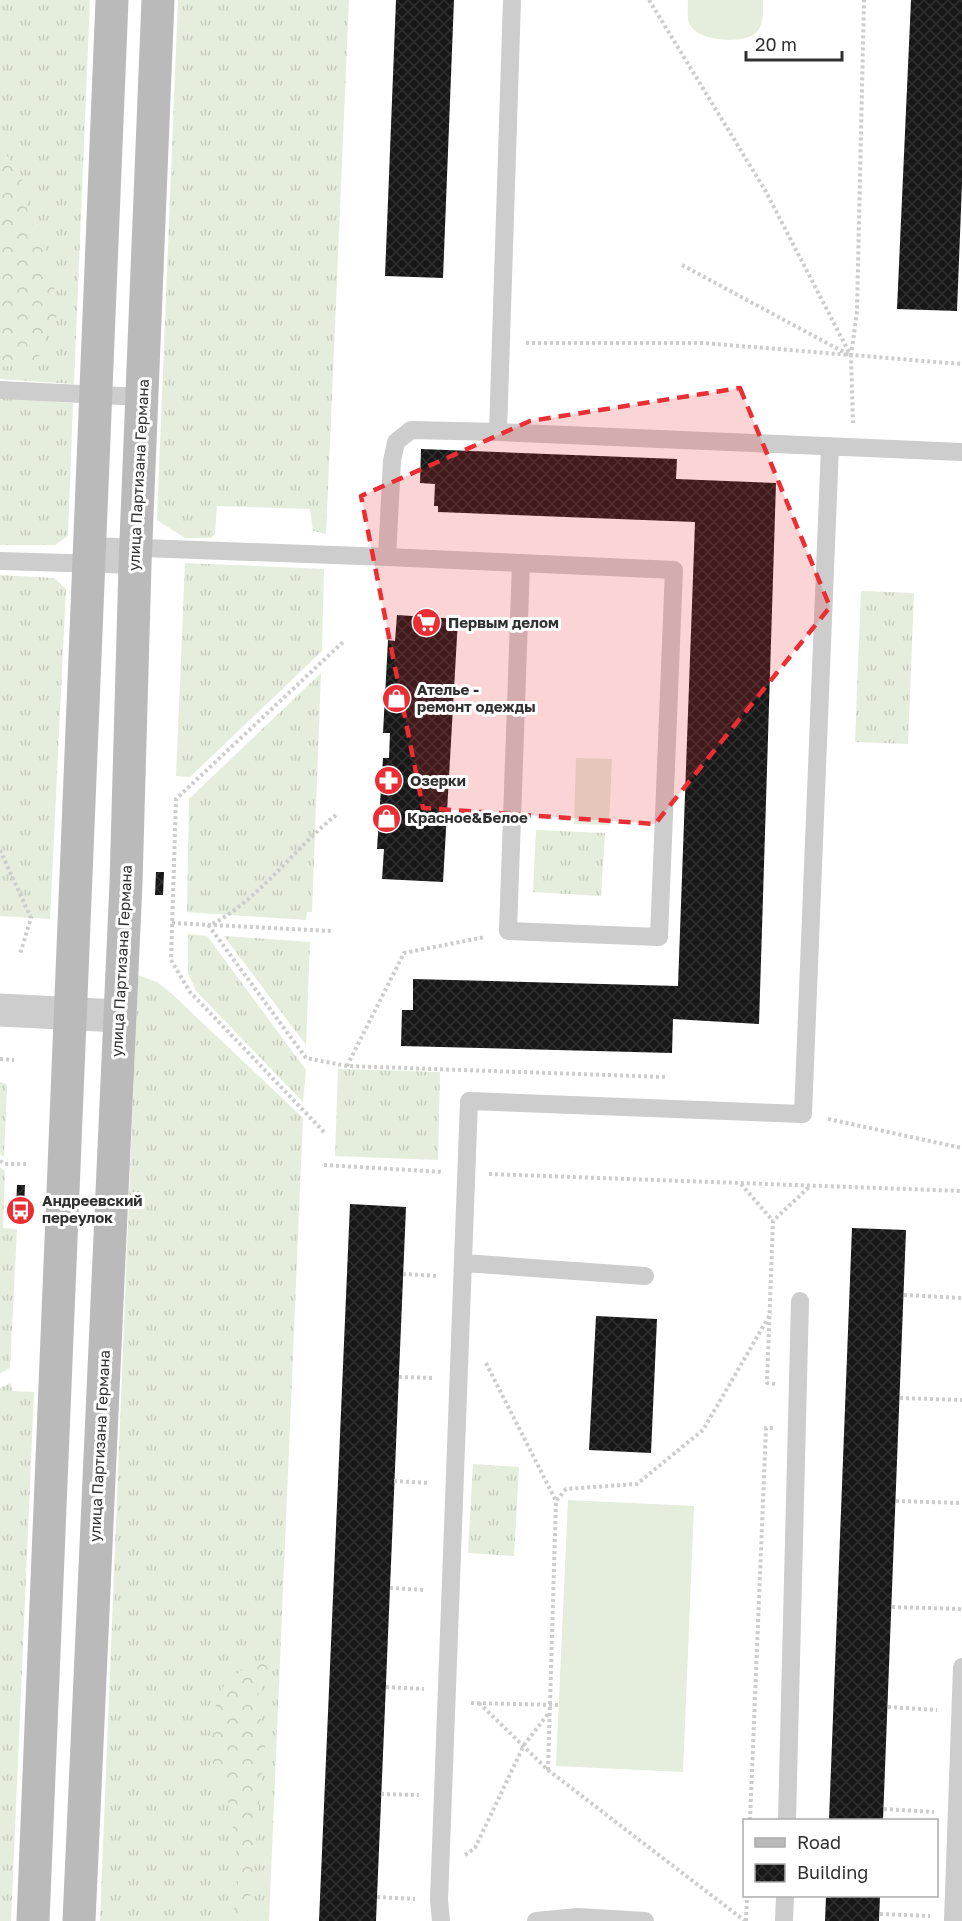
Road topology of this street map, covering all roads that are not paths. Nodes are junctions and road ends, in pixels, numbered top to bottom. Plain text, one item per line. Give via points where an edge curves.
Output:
1 (112, 0) edge
2 (158, 0) edge
3 (512, 0) edge
4 (0, 390) edge
5 (96, 396) junction
6 (143, 397) junction
7 (498, 432) junction
8 (830, 446) junction
9 (962, 452) edge
10 (90, 555) junction
11 (136, 556) junction
12 (387, 557) junction
13 (0, 561) edge
14 (521, 563) junction
15 (0, 1010) edge
16 (72, 1013) junction
17 (119, 1016) junction
18 (463, 1270) junction
19 (645, 1276) dead end
20 (800, 1301) dead end
21 (962, 1667) edge
22 (787, 1819) edge
23 (785, 1897) edge
24 (953, 1919) edge
25 (33, 1921) edge
26 (79, 1921) edge
27 (441, 1921) edge
28 (536, 1921) edge
29 (645, 1921) edge
30 (784, 1921) edge

1 - 5 main road
2 - 6 main road, улица Партизана Германа
3 - 7 lane
4 - 5 lane
5 - 6 lane
5 - 10 main road
6 - 11 main road, улица Партизана Германа
7 - 8 lane
7 - 12 lane via 411,430 396,442
8 - 9 lane
8 - 18 lane via 803,1114 469,1101
10 - 11 lane
10 - 13 lane
10 - 16 main road
11 - 12 lane
11 - 17 main road, улица Партизана Германа
12 - 14 lane
14 - 14 lane via 674,570 659,937 508,931
15 - 16 street
16 - 17 street
16 - 25 main road
17 - 26 main road, улица Партизана Германа
18 - 19 lane
18 - 27 lane via 442,1796
20 - 22 lane
21 - 24 lane
23 - 30 lane
28 - 29 lane via 578,1917

